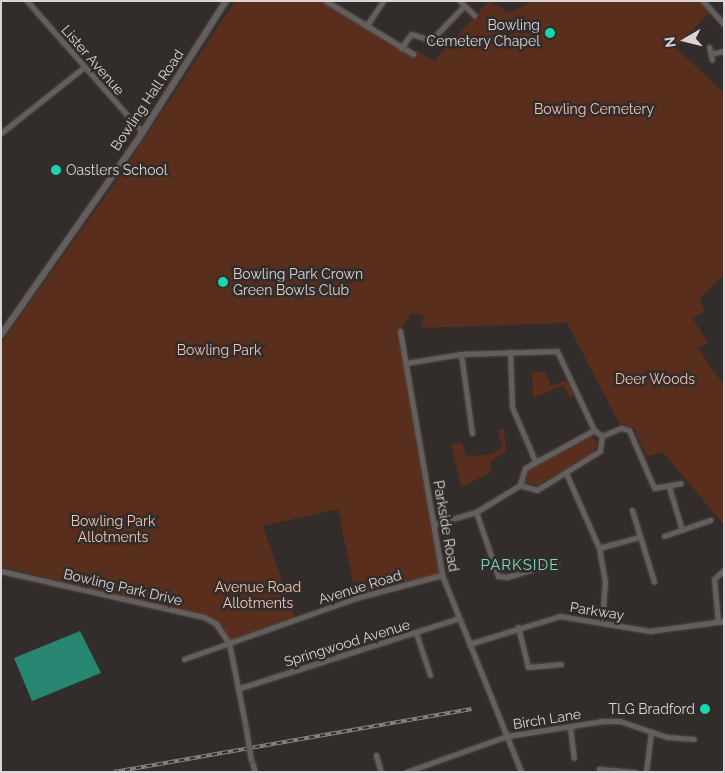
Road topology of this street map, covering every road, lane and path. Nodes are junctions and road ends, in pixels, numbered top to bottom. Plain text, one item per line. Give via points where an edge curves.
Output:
1 (27, 1) edge
2 (226, 1) edge
3 (326, 1) edge
4 (383, 1) edge
5 (705, 2) edge
6 (462, 4) edge
7 (474, 15) dead end
8 (724, 24) edge
9 (367, 25) junction
10 (709, 47) dead end
11 (401, 48) junction
12 (724, 51) edge
13 (714, 53) junction
14 (413, 54) dead end
15 (712, 60) dead end
16 (83, 68) junction
17 (142, 132) junction
18 (1, 133) edge
19 (400, 331) dead end
20 (1, 335) edge
21 (510, 352) junction
22 (461, 354) junction
23 (406, 363) junction
24 (594, 430) junction
25 (472, 433) dead end
26 (602, 436) junction
27 (535, 461) junction
28 (566, 473) junction
29 (679, 482) dead end
30 (520, 485) junction
31 (669, 487) junction
32 (632, 510) dead end
33 (476, 512) junction
34 (710, 520) dead end
35 (435, 524) junction
36 (701, 525) junction
37 (682, 530) junction
38 (703, 533) dead end
39 (664, 536) dead end
40 (639, 537) junction
41 (599, 548) junction
42 (557, 562) dead end
43 (1, 570) edge
44 (724, 570) edge
45 (442, 574) junction
46 (653, 582) dead end
47 (459, 618) junction
48 (602, 621) junction
49 (721, 622) edge
50 (518, 627) junction
51 (416, 633) junction
52 (229, 643) junction
53 (469, 644) junction
54 (184, 659) dead end
55 (561, 664) dead end
56 (430, 675) dead end
57 (240, 688) junction
58 (570, 727) junction
59 (651, 732) junction
60 (507, 736) junction
61 (694, 739) dead end
62 (376, 755) dead end
63 (574, 758) dead end
64 (599, 769) dead end
65 (606, 770) edge
66 (255, 772) edge
67 (381, 772) edge
68 (406, 772) edge
69 (521, 772) edge
70 (636, 772) edge
71 (646, 772) edge

1 - 16 street, Lister Avenue
2 - 17 street, Bowling Hall Road
3 - 9 street
4 - 9 street
5 - 8 street
6 - 7 street
6 - 11 street via 431,40 411,34
9 - 11 street
10 - 13 street
11 - 14 street
12 - 13 street
13 - 15 street
16 - 17 street, Lister Avenue
16 - 18 street
17 - 20 street, Bowling Hall Road
19 - 23 street, Parkside Road
21 - 22 street
21 - 24 street via 556,352
21 - 27 street via 512,408
22 - 23 street
22 - 25 street
23 - 35 street, Parkside Road
24 - 26 street
24 - 27 street
26 - 28 street via 600,451
26 - 31 street via 621,428 629,430 654,488
27 - 30 street via 521,471
28 - 30 street via 537,490
28 - 41 street
29 - 31 street
30 - 33 street
31 - 37 street
32 - 40 street
33 - 35 street
33 - 42 street via 498,576 507,577
34 - 36 street
35 - 45 street, Parkside Road
36 - 37 street
36 - 38 street
37 - 39 street
40 - 41 street
40 - 46 street
41 - 48 street via 605,581
43 - 52 street, Bowling Park Drive via 204,617 225,633
44 - 49 street via 714,579
45 - 47 street, Parkside Road
45 - 52 street, Avenue Road via 356,598
47 - 51 street, Springwood Avenue
47 - 53 street, Parkside Road
48 - 49 street, Parkway via 658,631
48 - 50 street, Parkway via 560,616
50 - 53 street, Parkway
50 - 55 street via 528,667
51 - 56 street
51 - 57 street, Springwood Avenue
52 - 54 street, Avenue Road
52 - 57 street
53 - 60 street, Parkside Road
57 - 66 street, bridge
58 - 59 street, Birch Lane via 620,721
58 - 60 street, Birch Lane
58 - 63 street
59 - 61 street, Birch Lane
59 - 71 street
60 - 68 street, Birch Lane
60 - 69 street, Parkside Road
62 - 67 street
64 - 65 street
65 - 70 street

